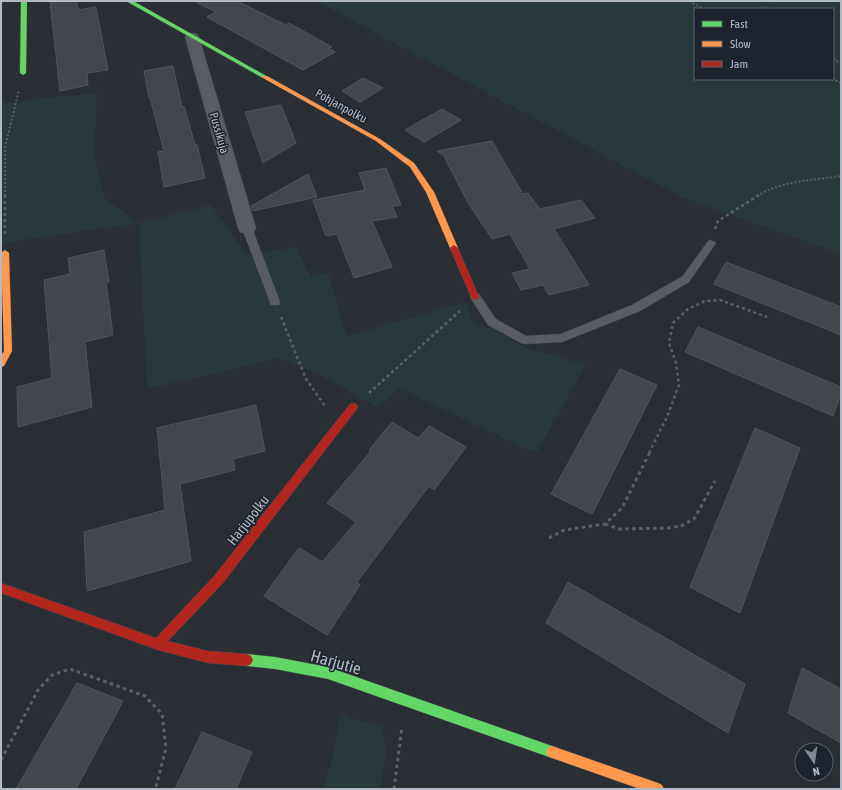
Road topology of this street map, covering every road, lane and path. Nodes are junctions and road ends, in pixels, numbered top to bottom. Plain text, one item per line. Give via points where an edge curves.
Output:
1 (24, 1) edge
2 (129, 1) edge
3 (689, 1) edge
4 (702, 8) edge
5 (192, 37) junction
6 (23, 72) joint
7 (841, 176) edge
8 (247, 228) joint
9 (711, 243) joint
10 (5, 253) joint
11 (475, 297) junction
12 (275, 302) joint
13 (767, 318) dead end
14 (1, 364) edge
15 (353, 407) joint
16 (339, 425) junction
17 (715, 481) dead end
18 (604, 524) junction
19 (549, 538) dead end
20 (1, 588) edge
21 (158, 644) junction
22 (403, 723) dead end
23 (1, 760) edge
24 (156, 787) dead end
25 (394, 789) edge
26 (658, 789) edge

1 - 6 street
2 - 5 street, Pohjanpolku
3 - 4 path
5 - 8 street, Pussikuja
5 - 11 street, Pohjanpolku via 378,140 412,165 430,192
6 - 10 path via 5,147
7 - 9 path via 798,182 765,191 718,221
8 - 12 lane
9 - 11 lane via 686,279 636,308 562,338 525,340 492,322
10 - 14 street via 8,351
11 - 15 path
12 - 16 path via 306,379
13 - 18 path via 720,300 705,300 688,309 673,324 669,343 676,363 679,385 667,417 622,508
15 - 16 street, Harjupolku
16 - 21 street, Harjupolku via 219,579
17 - 18 path via 694,519 681,526 619,529
18 - 19 path via 564,530
20 - 21 street, Harjutie
21 - 26 street, Harjutie via 208,657 275,663 328,673
22 - 25 path via 394,772
23 - 24 path via 38,690 52,675 70,669 145,696 162,714 166,748

